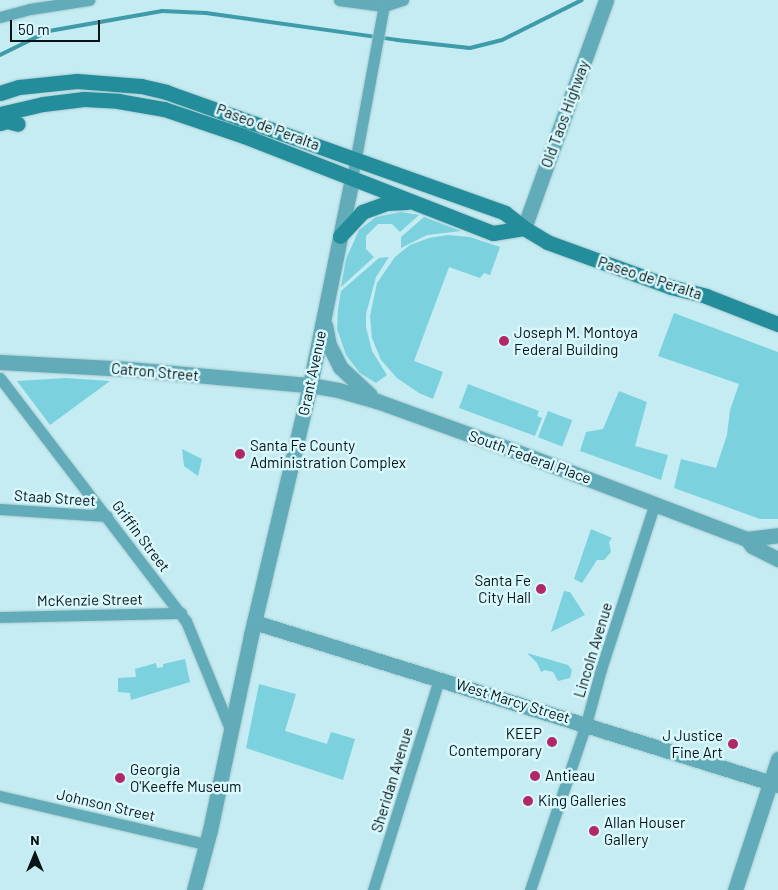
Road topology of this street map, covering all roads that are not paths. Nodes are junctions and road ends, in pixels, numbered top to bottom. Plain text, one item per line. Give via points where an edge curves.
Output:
1 (89, 0) edge
2 (339, 0) edge
3 (403, 0) edge
4 (605, 3) edge
5 (384, 7) edge
6 (0, 17) edge
7 (0, 94) edge
8 (0, 114) edge
9 (0, 123) edge
10 (18, 124) dead end
11 (354, 158) junction
12 (352, 179) junction
13 (416, 203) junction
14 (524, 228) junction
15 (340, 236) junction
16 (324, 316) junction
17 (778, 324) edge
18 (0, 362) edge
19 (0, 378) edge
20 (310, 385) junction
21 (378, 401) junction
22 (655, 504) junction
23 (0, 509) edge
24 (107, 516) junction
25 (778, 535) edge
26 (747, 539) junction
27 (778, 559) edge
28 (180, 613) junction
29 (0, 617) edge
30 (254, 622) junction
31 (439, 679) junction
32 (586, 724) junction
33 (230, 729) junction
34 (778, 759) edge
35 (774, 783) edge
36 (0, 796) edge
37 (205, 844) junction
38 (194, 890) edge
39 (373, 890) edge
40 (530, 890) edge
41 (735, 890) edge

1 - 6 street
2 - 5 street
3 - 5 street
4 - 14 street, Old Taos Highway
5 - 11 street, Grant Avenue
7 - 11 main road, Paseo de Peralta via 19,87 57,82 141,86 196,101
8 - 12 main road, Paseo de Peralta via 84,99 164,109 244,136
9 - 10 main road
11 - 12 street, Grant Avenue
11 - 14 main road, Paseo de Peralta via 505,213
12 - 13 main road, Paseo de Peralta
12 - 15 street, Grant Avenue
13 - 14 main road, Paseo de Peralta via 493,232
13 - 15 main road via 399,201 362,212
14 - 17 main road, Paseo de Peralta via 547,242
15 - 16 street, Grant Avenue
16 - 20 street, Grant Avenue
16 - 21 street via 329,345 340,368
18 - 20 street, Catron Street
19 - 24 street, Griffin Street
20 - 21 street, South Federal Place
20 - 30 street, Grant Avenue
21 - 22 street, South Federal Place
22 - 26 street, South Federal Place
22 - 32 street, Lincoln Avenue
23 - 24 street, Staab Street
24 - 28 street, Griffin Street
25 - 26 street
26 - 27 street via 752,546
28 - 29 street, McKenzie Street
28 - 33 street, Griffin Street via 190,629
30 - 31 street, West Marcy Street
30 - 33 street, Grant Avenue
31 - 32 street, West Marcy Street
31 - 39 street, Sheridan Avenue
32 - 35 street, West Marcy Street
32 - 40 street, Lincoln Avenue
33 - 37 street, Grant Avenue
34 - 35 street
35 - 41 street
36 - 37 street, Johnson Street
37 - 38 street, Grant Avenue

